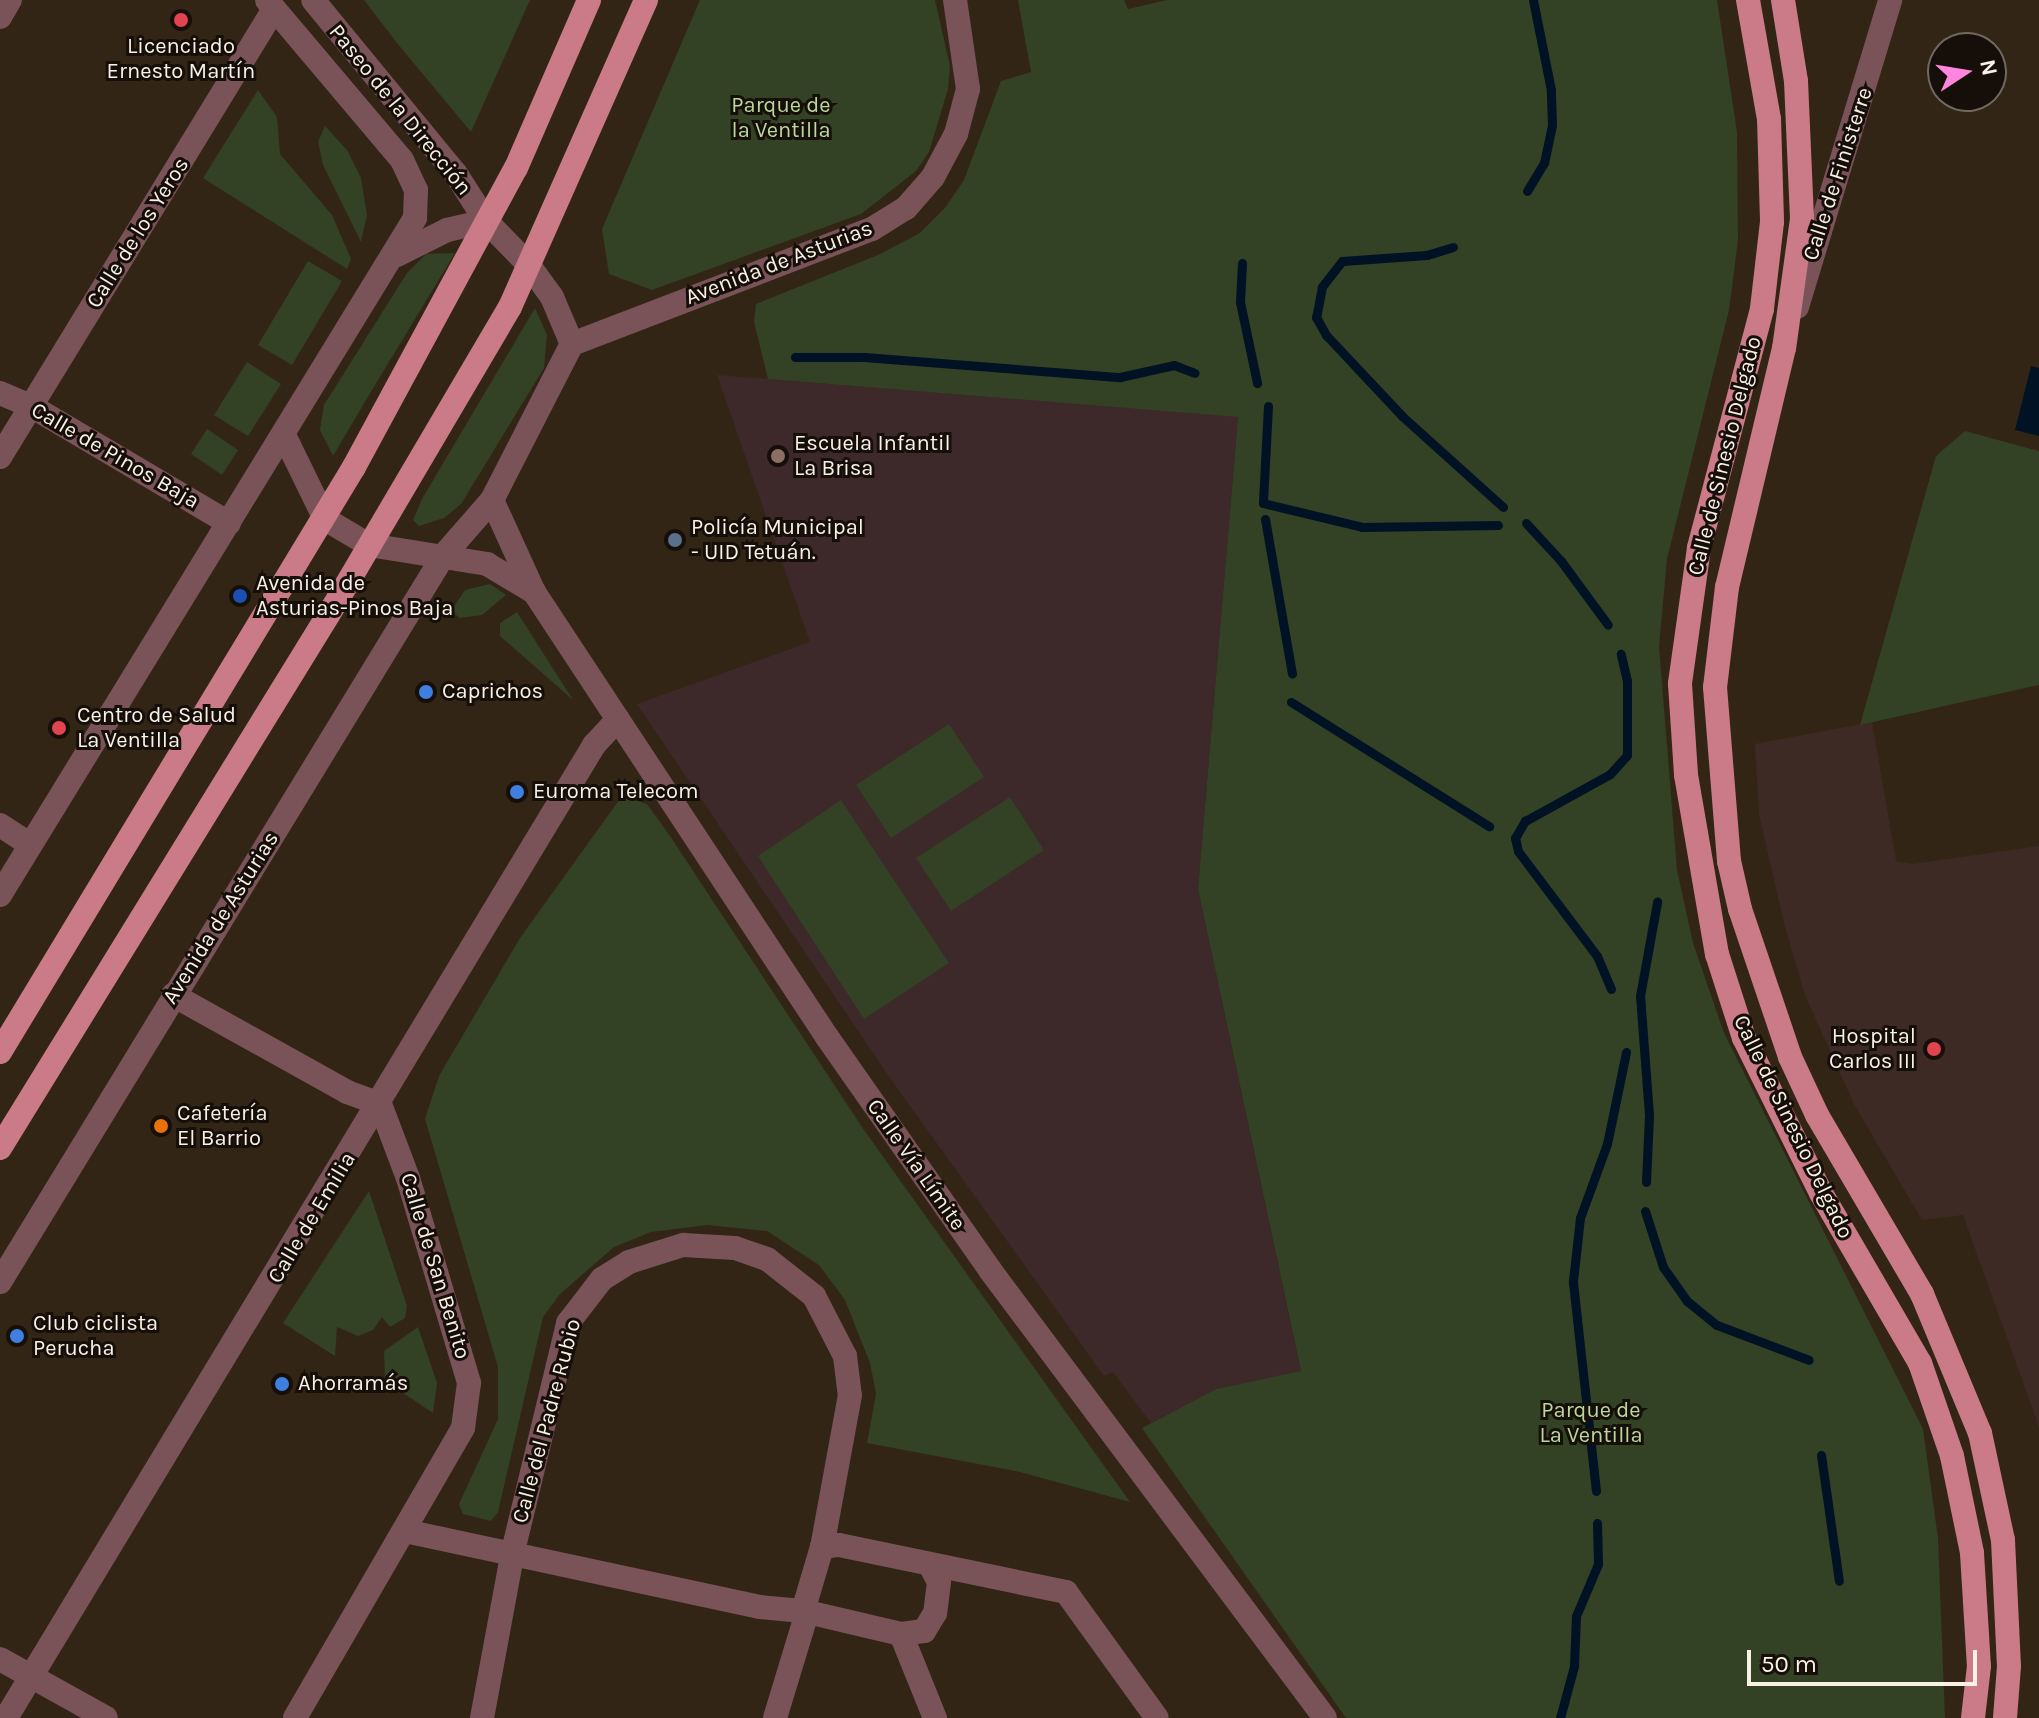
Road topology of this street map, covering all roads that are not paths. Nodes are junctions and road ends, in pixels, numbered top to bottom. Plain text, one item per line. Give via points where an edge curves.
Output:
1 (10, 0) edge
2 (313, 0) edge
3 (589, 0) edge
4 (646, 0) edge
5 (955, 0) edge
6 (1748, 0) edge
7 (1783, 0) edge
8 (1890, 0) edge
9 (271, 4) edge
10 (0, 17) edge
11 (486, 221) junction
12 (397, 255) junction
13 (529, 265) junction
14 (572, 344) junction
15 (1784, 348) junction
16 (0, 393) edge
17 (31, 406) junction
18 (284, 435) junction
19 (0, 457) edge
20 (492, 500) junction
21 (325, 519) junction
22 (229, 523) junction
23 (369, 545) junction
24 (444, 555) junction
25 (534, 592) junction
26 (618, 719) junction
27 (0, 825) edge
28 (29, 844) junction
29 (0, 895) edge
30 (173, 995) junction
31 (0, 1052) edge
32 (380, 1104) junction
33 (0, 1148) edge
34 (0, 1282) edge
35 (405, 1531) junction
36 (822, 1547) junction
37 (513, 1551) junction
38 (930, 1565) junction
39 (805, 1612) junction
40 (901, 1634) junction
41 (0, 1659) edge
42 (31, 1679) junction
43 (6, 1718) edge
44 (106, 1718) edge
45 (295, 1718) edge
46 (482, 1718) edge
47 (775, 1718) edge
48 (935, 1718) edge
49 (1157, 1718) edge
50 (1325, 1718) edge
51 (1973, 1718) edge
52 (2005, 1718) edge

1 - 10 street
2 - 11 street, Paseo de la Dirección via 456,174
3 - 11 main road via 516,168
4 - 13 main road
5 - 14 street, Avenida de Asturias via 968,89 956,134 933,177 906,208 872,229
6 - 51 main road, Calle de Sinesio Delgado via 1769,119 1772,222 1762,309 1699,548 1680,684 1686,775 1717,954 1744,1038 1821,1193 1920,1363 1952,1456 1972,1553 1979,1666
7 - 15 main road, Calle de Sinesio Delgado via 1797,93 1802,219
8 - 15 street, Calle de Finisterre
9 - 12 street, Paseo de la Dirección via 409,171 416,190 415,218
9 - 17 street, Calle de los Yeros
11 - 12 street via 447,230
11 - 13 street
11 - 21 main road
12 - 18 street
13 - 14 street via 552,297
13 - 23 main road via 510,307
14 - 20 street, Avenida de Asturias
15 - 52 main road, Calle de Sinesio Delgado via 1727,587 1715,687 1718,771 1731,876 1790,1057 1817,1115 1922,1294 1980,1433 2003,1540 2009,1666
16 - 17 street, Calle de Pinos Baja
17 - 19 street, Calle de los Yeros
17 - 22 street, Calle de Pinos Baja
18 - 21 street
18 - 22 street
20 - 24 street, Avenida de Asturias
20 - 25 street, Calle Vía Límite
21 - 23 street
21 - 31 main road
22 - 28 street
23 - 24 street
23 - 33 main road
24 - 25 street, Calle Vía Límite via 487,564
24 - 30 street, Avenida de Asturias
25 - 26 street, Calle Vía Límite
26 - 32 street, Calle de Emilia via 594,745
26 - 50 street, Calle Vía Límite via 909,1156
27 - 28 street
28 - 29 street
30 - 32 street via 347,1092
30 - 34 street, Avenida de Asturias
32 - 35 street, Calle de San Benito via 408,1178 469,1383 463,1428
32 - 42 street, Calle de Emilia
35 - 37 street, Calle del Padre Rubio
35 - 45 street, Calle de San Benito
36 - 37 street, Calle del Padre Rubio via 849,1416 845,1356 824,1310 804,1285 767,1259 735,1248 683,1245 645,1255 602,1279 568,1323
36 - 38 street via 858,1546
36 - 39 street, Calle del Padre Rubio
37 - 39 street, Calle del Padre Rubio via 760,1607
37 - 46 street, Calle del Padre Rubio
38 - 40 street via 939,1582 935,1613 924,1631
38 - 49 street via 1066,1592
39 - 40 street, Calle del Padre Rubio
39 - 47 street, Calle del Padre Rubio
40 - 48 street
41 - 42 street
42 - 43 street, Calle de Emilia
42 - 44 street

